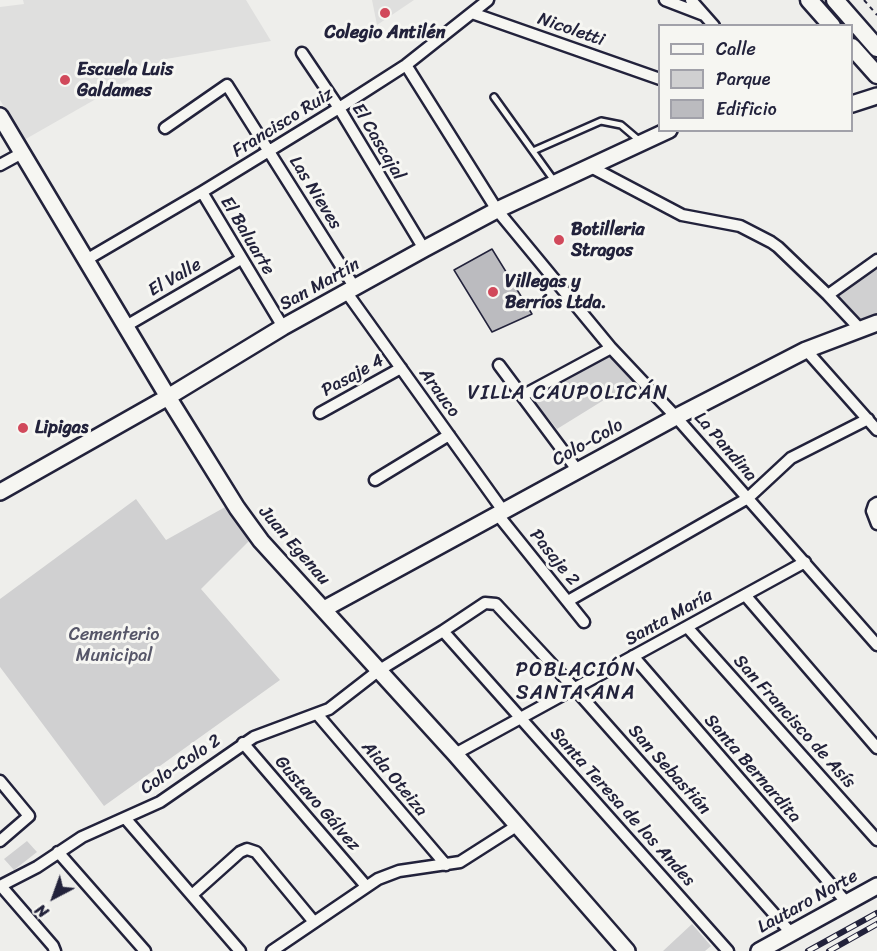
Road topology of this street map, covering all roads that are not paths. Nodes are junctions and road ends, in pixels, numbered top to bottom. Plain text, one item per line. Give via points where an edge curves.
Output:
1 (488, 0) edge
2 (665, 0) edge
3 (691, 0) edge
4 (809, 0) edge
5 (835, 0) edge
6 (472, 13) junction
7 (704, 15) junction
8 (712, 24) edge
9 (830, 24) edge
10 (853, 48) edge
11 (877, 48) edge
12 (302, 53) dead end
13 (406, 64) junction
14 (877, 75) edge
15 (658, 78) edge
16 (877, 96) edge
17 (494, 98) dead end
18 (853, 104) edge
19 (339, 108) junction
20 (0, 116) edge
21 (165, 128) dead end
22 (665, 132) edge
23 (642, 143) junction
24 (268, 151) junction
25 (533, 151) junction
26 (22, 153) junction
27 (0, 165) edge
28 (591, 167) junction
29 (556, 183) junction
30 (202, 192) junction
31 (497, 210) junction
32 (423, 249) junction
33 (241, 259) junction
34 (86, 260) junction
35 (877, 260) edge
36 (351, 291) junction
37 (828, 295) junction
38 (877, 322) edge
39 (126, 326) junction
40 (283, 327) junction
41 (860, 329) junction
42 (610, 348) junction
43 (806, 350) junction
44 (499, 365) dead end
45 (401, 368) junction
46 (522, 396) junction
47 (168, 397) junction
48 (320, 413) dead end
49 (676, 417) junction
50 (868, 419) junction
51 (877, 430) edge
52 (449, 435) junction
53 (578, 471) junction
54 (375, 480) dead end
55 (0, 492) edge
56 (748, 498) junction
57 (877, 502) edge
58 (501, 513) junction
59 (877, 524) edge
60 (805, 562) junction
61 (745, 595) junction
62 (568, 601) junction
63 (496, 604) joint
64 (324, 609) junction
65 (584, 622) dead end
66 (687, 627) junction
67 (443, 631) junction
68 (877, 645) edge
69 (633, 656) junction
70 (378, 671) junction
71 (574, 688) junction
72 (317, 714) junction
73 (520, 718) junction
74 (243, 743) junction
75 (877, 748) edge
76 (455, 754) junction
77 (0, 782) edge
78 (124, 818) junction
79 (518, 825) junction
80 (877, 840) edge
81 (0, 841) edge
82 (58, 852) junction
83 (446, 865) junction
84 (0, 886) edge
85 (366, 886) junction
86 (877, 886) edge
87 (192, 895) junction
88 (847, 903) junction
89 (315, 922) junction
90 (791, 933) junction
91 (55, 951) edge
92 (145, 951) edge
93 (240, 951) edge
94 (272, 951) edge
95 (627, 951) edge
96 (728, 951) edge
97 (759, 951) edge

1 - 6 street, Francisco Ruiz
2 - 7 street
3 - 7 street
4 - 9 main road
5 - 11 main road
6 - 13 street, Francisco Ruiz
6 - 15 street, Nicoletti
7 - 8 street
10 - 14 main road
12 - 19 street, El Cascajal
13 - 19 street, Francisco Ruiz
13 - 31 street, La Pandina
16 - 18 main road
17 - 25 lane
19 - 24 street, Francisco Ruiz
19 - 32 street, El Cascajal
20 - 26 main road, Juan Egenau
21 - 24 street, Las Nieves via 227,85
22 - 23 main road, San Martín
23 - 25 lane via 621,125 601,121
23 - 28 main road, San Martín
24 - 30 street, Francisco Ruiz
24 - 36 street, Las Nieves
25 - 29 lane
26 - 27 street
26 - 34 main road, Juan Egenau
28 - 29 main road, San Martín
28 - 37 street via 682,215 740,226 771,242
29 - 31 main road, San Martín
30 - 33 street, El Baluarte
30 - 34 street, Francisco Ruiz
31 - 32 main road, San Martín
31 - 42 street, La Pandina
32 - 36 main road, San Martín
33 - 39 street, El Valle
33 - 40 street, El Baluarte
34 - 39 main road, Juan Egenau
35 - 37 street
36 - 40 main road, San Martín
36 - 45 street, Arauco
37 - 41 street
38 - 41 main road, Colo-Colo
39 - 47 main road, Juan Egenau
40 - 47 main road, San Martín
41 - 43 main road, Colo-Colo
42 - 46 street
42 - 49 street, La Pandina
43 - 49 main road, Colo-Colo
43 - 50 street
44 - 46 street
45 - 48 street, Pasaje 4
45 - 52 street, Arauco
46 - 53 street
47 - 55 main road, San Martín
47 - 64 main road, Juan Egenau via 261,541
49 - 53 main road, Colo-Colo
49 - 56 street, La Pandina
50 - 51 street
50 - 56 street via 791,458
52 - 54 street
52 - 58 street, Arauco
53 - 58 main road, Colo-Colo
56 - 60 street, La Pandina
56 - 62 street
57 - 59 street via 872,511
58 - 62 street, Pasaje 2
58 - 64 main road, Colo-Colo
60 - 61 street, Santa María
60 - 68 street, La Pandina
61 - 66 street, Santa María
61 - 75 street
62 - 65 street, Pasaje 2
63 - 67 street, Colo-Colo 2 via 485,603
63 - 71 street, San Sebastián
64 - 70 main road, Juan Egenau
66 - 69 street, Santa María
66 - 80 street, San Francisco de Asís
67 - 70 street, Colo-Colo 2
67 - 73 street, Santa Teresa de los Andes
69 - 71 street, Santa María
69 - 88 street, Santa Bernardita
70 - 72 street, Colo-Colo 2 via 338,703
70 - 76 main road, Juan Egenau
71 - 73 street, Santa María
71 - 90 street, San Sebastián
72 - 74 street, Colo-Colo 2
72 - 83 street, Aida Oteiza
73 - 76 street, Santa María
73 - 96 street, Santa Teresa de los Andes
74 - 78 street, Colo-Colo 2 via 170,796
74 - 85 street, Gustavo Gálvez
76 - 79 main road, Juan Egenau
77 - 81 street via 29,816
78 - 82 street, Colo-Colo 2
78 - 87 street
79 - 83 street via 466,859
79 - 95 main road, Juan Egenau
82 - 84 street, Colo-Colo 2
82 - 92 street
83 - 85 street via 393,873
84 - 91 street
85 - 89 street
86 - 88 main road, Lautaro Norte
87 - 89 street via 247,849 256,852
87 - 93 street
88 - 90 main road, Lautaro Norte
89 - 94 street
90 - 97 main road, Lautaro Norte

